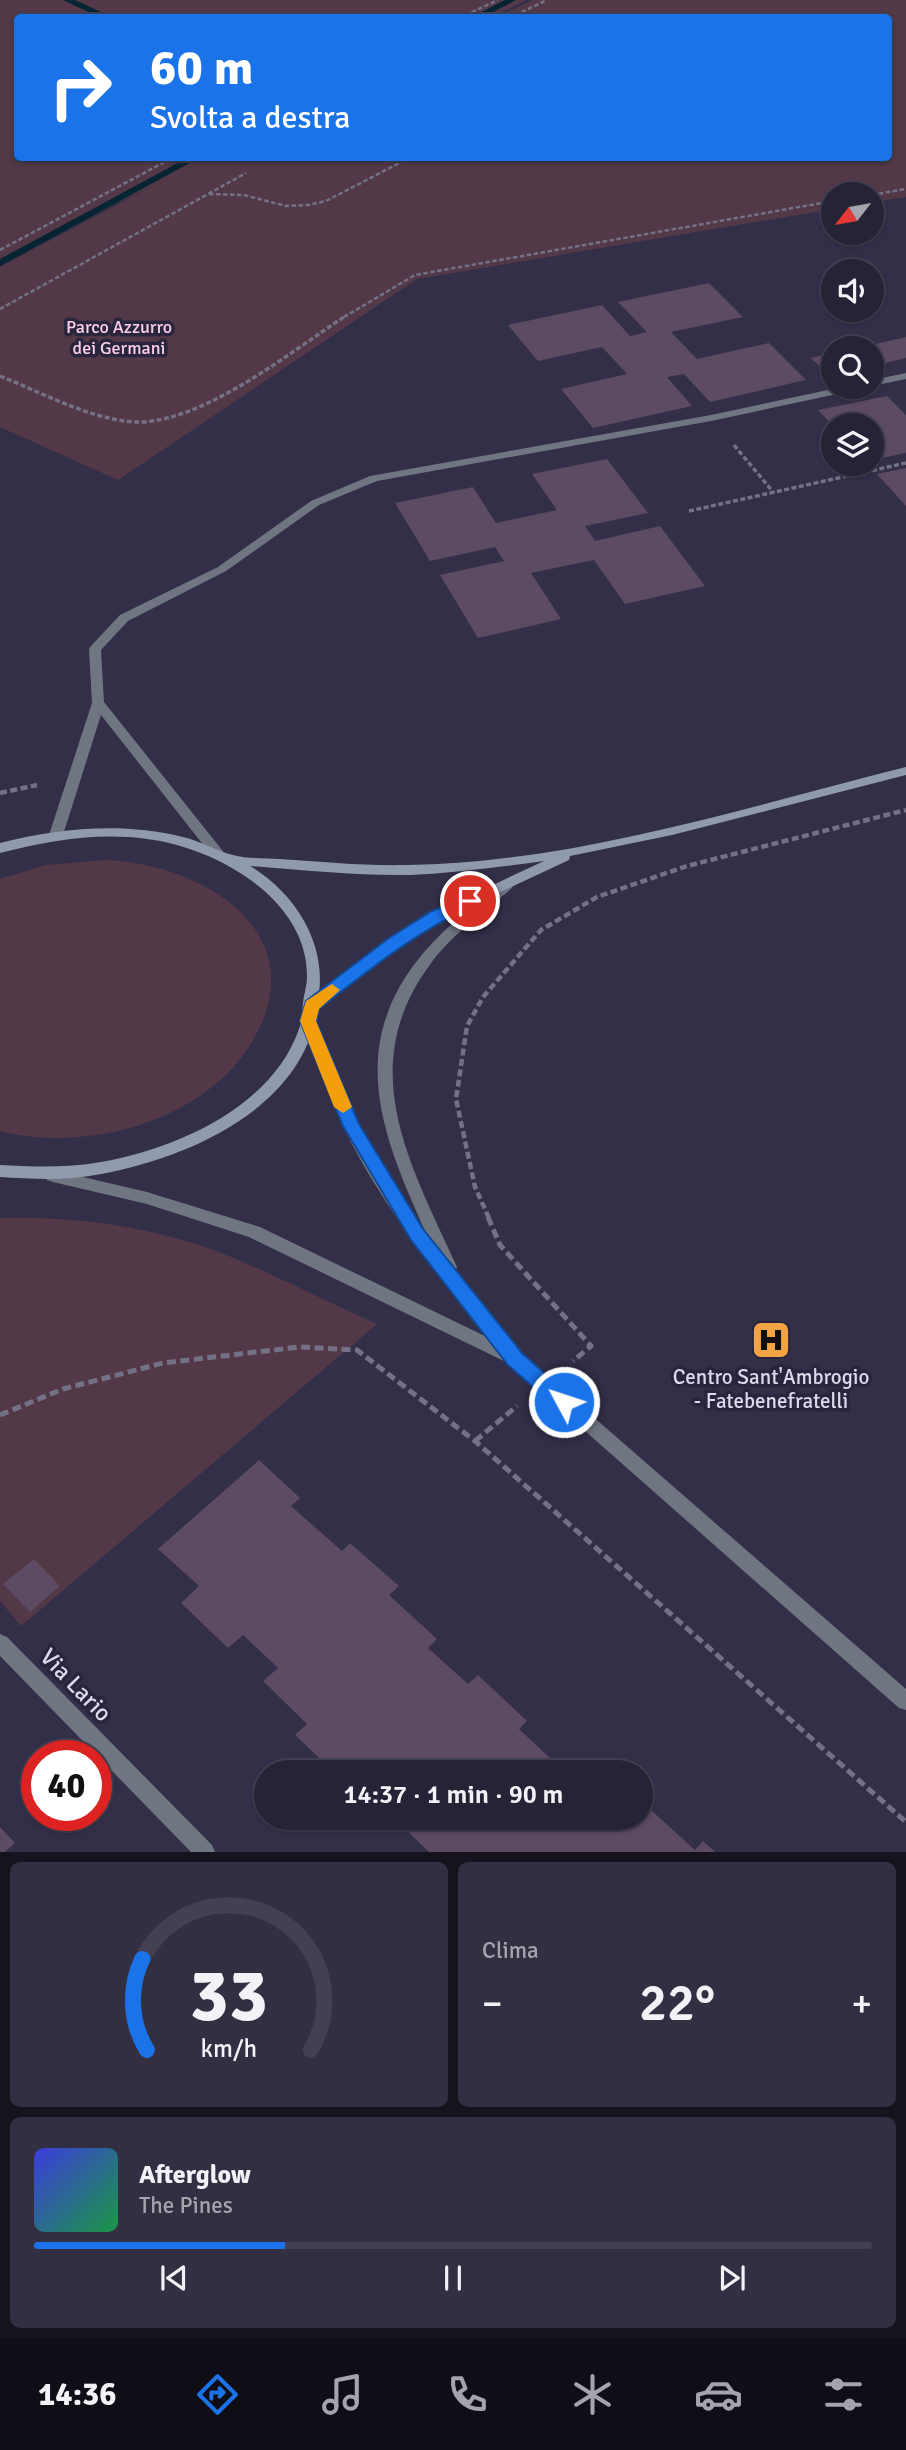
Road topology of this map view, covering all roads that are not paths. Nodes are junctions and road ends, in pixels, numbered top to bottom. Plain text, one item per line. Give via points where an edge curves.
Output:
1 (906, 376) edge
2 (884, 381) edge
3 (821, 394) edge
4 (98, 703) junction
5 (906, 771) edge
6 (56, 835) junction
7 (5, 846) edge
8 (575, 852) junction
9 (216, 853) junction
10 (232, 860) junction
11 (506, 886) junction
12 (310, 1013) junction
13 (0, 1171) edge
14 (53, 1176) junction
15 (460, 1290) junction
16 (515, 1359) junction
17 (0, 1643) edge
18 (906, 1701) edge
19 (205, 1852) edge

1 - 2 street
3 - 4 street via 374,478 315,503 222,569 124,618 94,649
4 - 6 street
4 - 9 street
5 - 8 main road
6 - 7 main road
6 - 9 main road via 131,832 176,839
8 - 10 main road via 416,870
8 - 11 main road
9 - 10 main road
10 - 12 main road via 270,888 298,922 312,962
11 - 12 main road via 424,923
11 - 15 street via 449,935 413,977 391,1026 384,1062 384,1098 395,1145
12 - 14 main road via 296,1050 276,1079 218,1129 140,1163
12 - 15 street via 351,1126 417,1235
13 - 14 main road
14 - 16 street via 147,1198 254,1232
15 - 16 street
16 - 18 street
17 - 19 street, Via Lario

